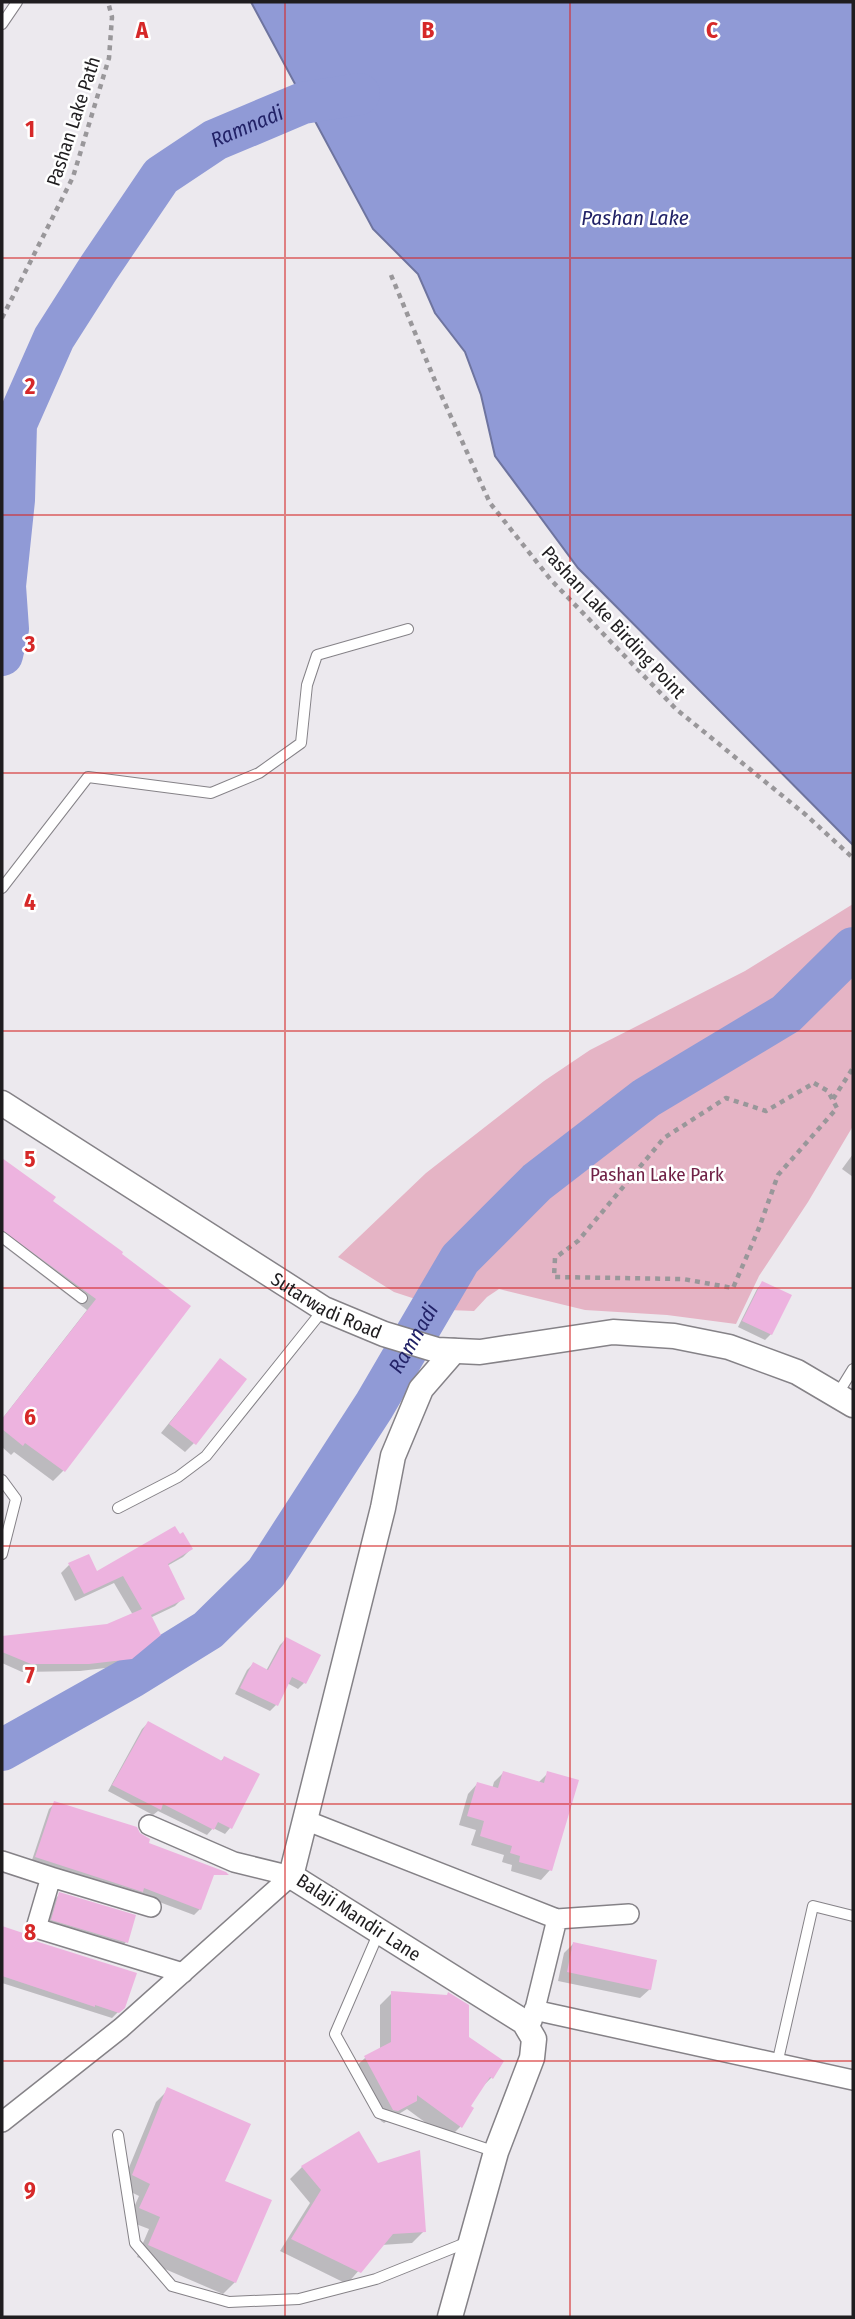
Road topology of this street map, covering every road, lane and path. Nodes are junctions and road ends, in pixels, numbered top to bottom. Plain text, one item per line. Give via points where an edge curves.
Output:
1 (17, 2) edge
2 (108, 2) edge
3 (2, 24) edge
4 (391, 275) dead end
5 (2, 318) edge
6 (408, 629) dead end
7 (853, 858) edge
8 (2, 888) edge
9 (853, 1068) edge
10 (833, 1100) junction
11 (2, 1104) edge
12 (2, 1237) edge
13 (82, 1298) dead end
14 (324, 1309) junction
15 (446, 1350) junction
16 (853, 1368) edge
17 (845, 1400) edge
18 (2, 1480) edge
19 (118, 1508) dead end
20 (2, 1554) edge
21 (305, 1820) junction
22 (149, 1825) dead end
23 (2, 1861) edge
24 (291, 1876) junction
25 (51, 1877) junction
26 (151, 1907) dead end
27 (629, 1914) dead end
28 (853, 1916) edge
29 (557, 1919) junction
30 (379, 1931) junction
31 (183, 1973) junction
32 (533, 2020) junction
33 (777, 2064) junction
34 (853, 2080) edge
35 (2, 2122) edge
36 (118, 2135) dead end
37 (496, 2152) junction
38 (471, 2241) junction
39 (450, 2317) edge

1 - 3 lane
2 - 5 path, Pashan Lake Path via 112,17 109,58 73,177
4 - 7 path, Pashan Lake Birding Point via 490,503 543,570 676,709
6 - 8 lane via 317,655 307,685 301,743 259,773 211,793 88,777
9 - 10 path
10 - 10 path via 814,1083 766,1111 726,1098 664,1138 578,1241 555,1258 554,1277 683,1279 733,1288 778,1175 837,1108
11 - 14 street, Sutarwadi Road
12 - 13 lane
14 - 15 street, Sutarwadi Road via 384,1334
14 - 19 lane via 206,1456 178,1477
15 - 17 street, Sutarwadi Road via 480,1352 613,1332 674,1336 729,1347 797,1372
15 - 21 street, Balaji Mandir Lane via 421,1389 393,1456
16 - 17 lane
18 - 20 lane via 16,1499
21 - 24 street, Balaji Mandir Lane
21 - 29 street
22 - 24 street via 234,1862
23 - 25 street
24 - 30 street, Balaji Mandir Lane
24 - 31 street
25 - 26 street
25 - 31 street via 36,1928
27 - 29 street
28 - 33 lane via 813,1906
29 - 32 street
30 - 32 street, Balaji Mandir Lane via 524,2022
30 - 37 lane via 335,2034 379,2113
31 - 35 street
32 - 33 street
32 - 37 street via 533,2058
33 - 34 street
36 - 38 lane via 135,2243 172,2286 229,2302 299,2299 376,2279
37 - 38 street
38 - 39 street

